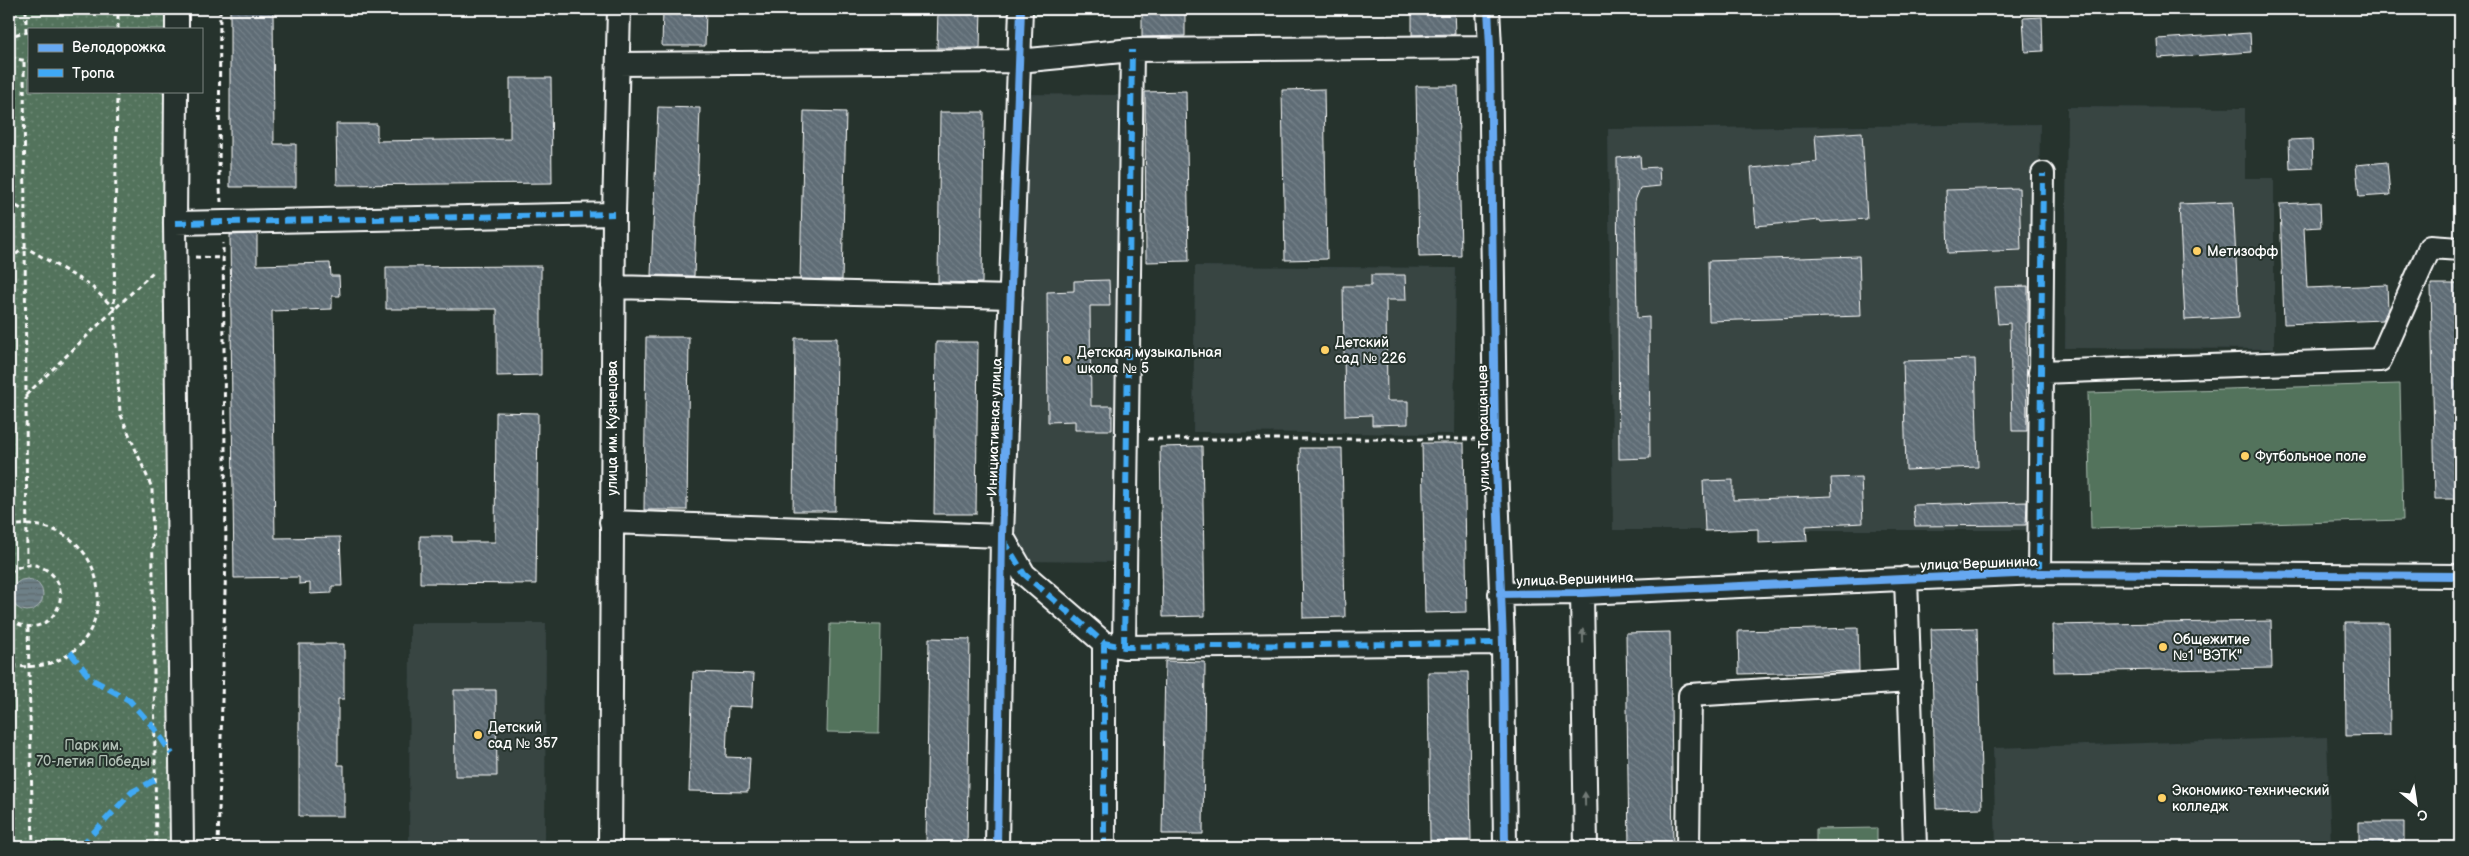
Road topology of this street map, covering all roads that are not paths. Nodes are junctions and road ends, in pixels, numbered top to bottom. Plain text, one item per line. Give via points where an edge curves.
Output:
1 (177, 9) edge
2 (618, 9) edge
3 (1021, 9) edge
4 (1488, 9) edge
5 (177, 28) edge
6 (1490, 47) junction
7 (1132, 50) junction
8 (1019, 61) junction
9 (618, 64) junction
10 (176, 92) edge
11 (2043, 174) dead end
12 (614, 214) junction
13 (175, 223) junction
14 (2460, 249) edge
15 (613, 287) junction
16 (1011, 297) junction
17 (2040, 372) junction
18 (612, 522) junction
19 (1002, 536) junction
20 (2039, 573) junction
21 (2460, 576) edge
22 (1906, 578) junction
23 (1582, 592) junction
24 (1500, 594) junction
25 (1503, 643) junction
26 (1114, 645) junction
27 (1910, 681) junction
28 (182, 847) edge
29 (610, 847) edge
30 (997, 847) edge
31 (1104, 847) edge
32 (1504, 847) edge
33 (1586, 847) edge
34 (1688, 847) edge
35 (1915, 847) edge

1 - 5 street
2 - 9 street, улица им. Кузнецова
3 - 8 street, Инициативная улица
4 - 6 street, улица Таращанцев
6 - 7 street
6 - 24 street, улица Таращанцев
7 - 8 street
7 - 26 street via 1126,440
8 - 9 street
8 - 16 street, Инициативная улица
9 - 12 street, улица им. Кузнецова
10 - 13 street
11 - 17 street
12 - 13 street
12 - 15 street, улица им. Кузнецова
13 - 28 street
14 - 17 street via 2430,247 2380,360
15 - 16 street
15 - 18 street, улица им. Кузнецова
16 - 19 street, Инициативная улица
17 - 20 street
18 - 19 street
18 - 29 street, улица им. Кузнецова
19 - 26 street via 1024,574
19 - 30 street, Инициативная улица
20 - 21 street, улица Вершинина
20 - 22 street, улица Вершинина
22 - 23 street, улица Вершинина
22 - 27 street
23 - 24 street, улица Вершинина
33 -> 23 street
24 - 25 street, улица Таращанцев
25 - 26 street
25 - 32 street, улица Таращанцев
26 - 31 street
27 - 34 street via 1690,695
27 - 35 street

